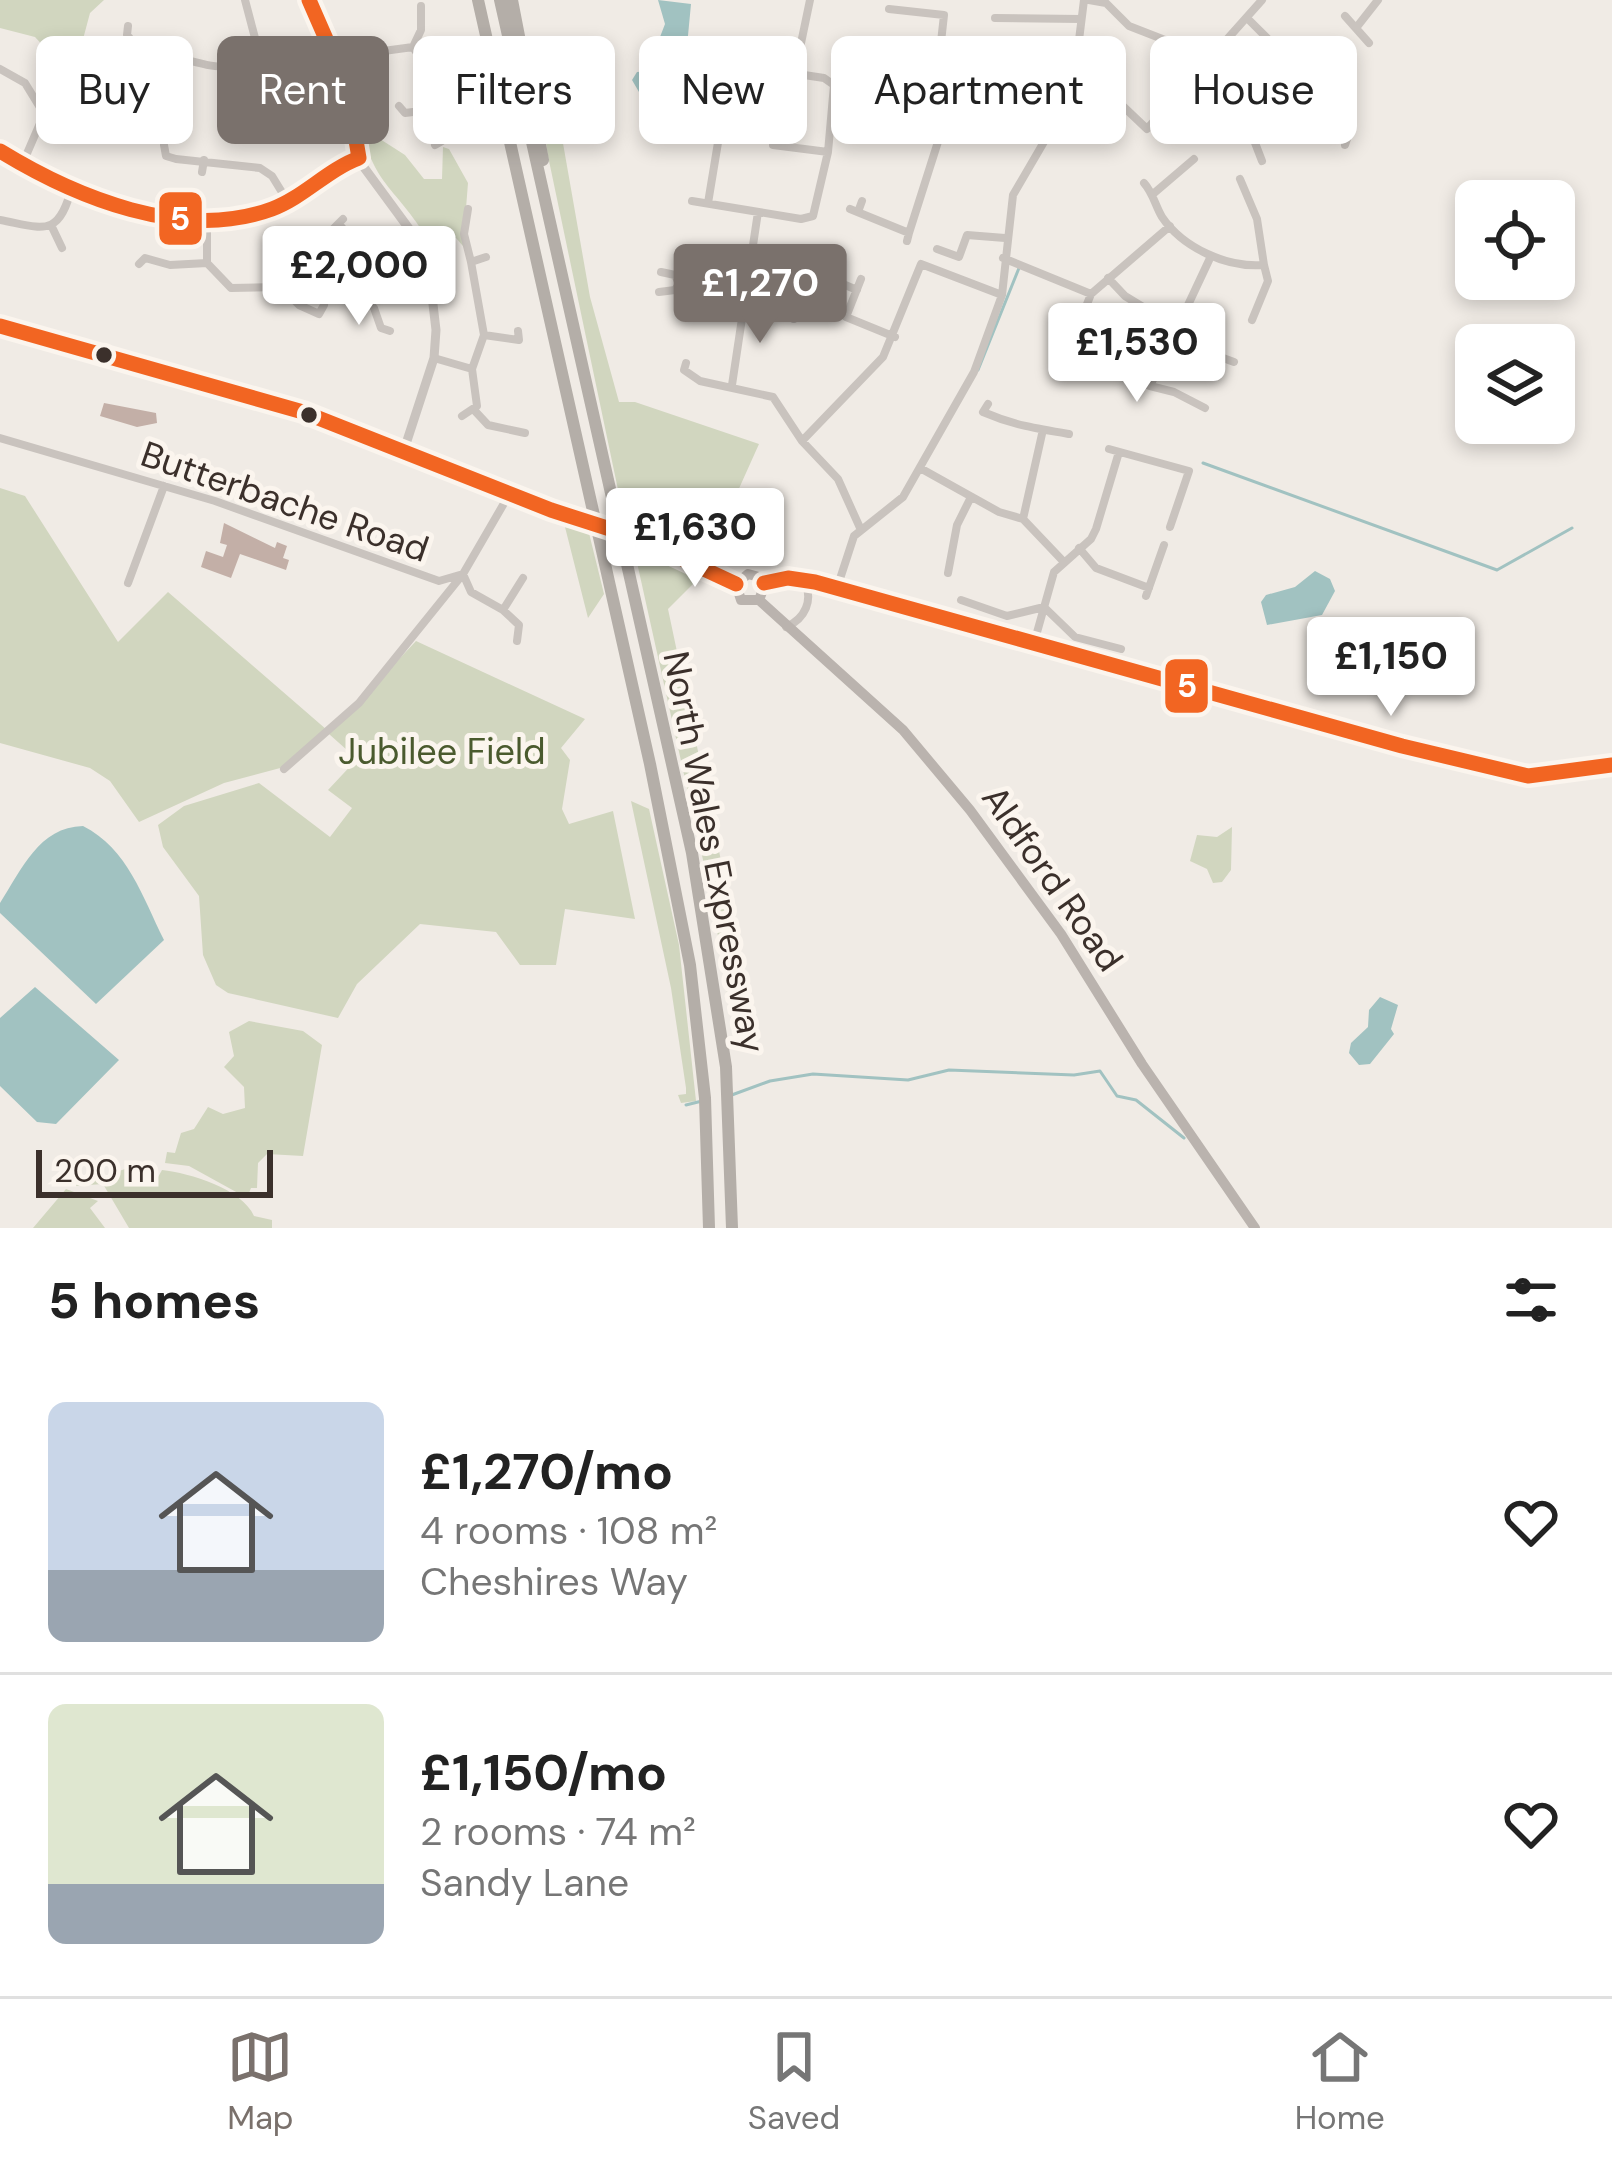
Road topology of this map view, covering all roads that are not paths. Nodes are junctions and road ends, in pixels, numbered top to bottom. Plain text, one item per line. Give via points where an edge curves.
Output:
1 (245, 0) edge
2 (308, 0) edge
3 (478, 0) edge
4 (500, 0) edge
5 (512, 0) edge
6 (810, 0) edge
7 (1086, 0) edge
8 (1262, 0) edge
9 (1378, 0) edge
10 (889, 9) dead end
11 (417, 13) dead end
12 (1345, 16) dead end
13 (994, 17) dead end
14 (1082, 19) junction
15 (1248, 19) junction
16 (1356, 28) junction
17 (124, 32) dead end
18 (254, 36) edge
19 (326, 36) edge
20 (802, 36) edge
21 (945, 36) edge
22 (1080, 36) edge
23 (1155, 36) edge
24 (1232, 36) edge
25 (1263, 36) edge
26 (1369, 43) dead end
27 (412, 47) joint
28 (389, 52) edge
29 (217, 67) edge
30 (0, 69) edge
31 (807, 76) edge
32 (36, 101) edge
33 (1126, 109) edge
34 (413, 112) edge
35 (402, 113) dead end
36 (1150, 126) edge
37 (1147, 129) junction
38 (36, 132) edge
39 (1138, 139) dead end
40 (356, 144) edge
41 (716, 144) edge
42 (937, 144) edge
43 (1042, 144) edge
44 (1256, 144) edge
45 (773, 145) dead end
46 (0, 151) edge
47 (827, 152) junction
48 (163, 155) dead end
49 (359, 158) junction
50 (205, 160) junction
51 (1187, 161) dead end
52 (1262, 161) dead end
53 (21, 166) junction
54 (202, 172) dead end
55 (1240, 179) dead end
56 (1144, 183) dead end
57 (72, 186) junction
58 (1153, 194) junction
59 (692, 201) dead end
60 (862, 201) dead end
61 (288, 202) junction
62 (709, 203) junction
63 (468, 209) dead end
64 (758, 212) junction
65 (550, 215) junction
66 (3, 216) edge
67 (207, 222) junction
68 (338, 225) dead end
69 (52, 226) junction
70 (1170, 226) junction
71 (1005, 238) junction
72 (418, 244) junction
73 (62, 248) dead end
74 (937, 249) dead end
75 (283, 255) dead end
76 (486, 256) dead end
77 (1211, 256) junction
78 (138, 258) dead end
79 (1003, 259) junction
80 (910, 261) dead end
81 (471, 262) junction
82 (207, 263) junction
83 (921, 264) junction
84 (1264, 265) junction
85 (375, 266) junction
86 (662, 272) dead end
87 (1108, 278) junction
88 (861, 279) dead end
89 (831, 280) dead end
90 (679, 284) junction
91 (281, 287) junction
92 (857, 290) junction
93 (659, 292) dead end
94 (1090, 294) junction
95 (1002, 295) junction
96 (746, 300) junction
97 (1140, 303) dead end
98 (795, 309) dead end
99 (322, 313) dead end
100 (1252, 320) dead end
101 (0, 326) edge
102 (381, 331) dead end
103 (484, 335) junction
104 (895, 337) junction
105 (519, 339) dead end
106 (1172, 339) junction
107 (1067, 355) junction
108 (434, 358) junction
109 (1234, 362) dead end
110 (1063, 366) dead end
111 (472, 369) junction
112 (682, 370) dead end
113 (732, 385) junction
114 (1150, 386) junction
115 (1202, 394) dead end
116 (475, 411) junction
117 (983, 412) dead end
118 (462, 416) dead end
119 (525, 433) dead end
120 (1042, 434) junction
121 (1069, 434) dead end
122 (0, 438) edge
123 (802, 441) junction
124 (403, 453) junction
125 (920, 468) junction
126 (164, 487) junction
127 (510, 493) junction
128 (971, 497) junction
129 (1023, 519) junction
130 (1170, 526) dead end
131 (861, 530) junction
132 (1164, 544) dead end
133 (1079, 548) junction
134 (1063, 560) junction
135 (948, 573) dead end
136 (463, 574) junction
137 (524, 578) dead end
138 (803, 580) junction
139 (128, 583) dead end
140 (764, 583) junction
141 (736, 584) junction
142 (837, 588) junction
143 (759, 600) junction
144 (961, 601) dead end
145 (1044, 607) junction
146 (503, 610) junction
147 (786, 627) junction
148 (518, 641) dead end
149 (1034, 643) junction
150 (1121, 650) dead end
151 (1612, 765) edge
152 (284, 769) dead end
153 (709, 1228) edge
154 (732, 1228) edge
155 (1255, 1228) edge

1 - 18 street
2 - 19 street
3 - 153 highway, North Wales Expressway via 691,965
4 - 65 highway, North Wales Expressway
5 - 65 highway
6 - 20 street
7 - 14 street
7 - 23 street via 1106,3 1129,26
8 - 15 street
9 - 16 street
10 - 21 street via 944,15
11 - 27 street
12 - 16 street
13 - 14 street
14 - 22 street
15 - 24 street
15 - 25 street
16 - 26 street
17 - 29 street via 146,53
27 - 28 street
30 - 32 street via 25,83
31 - 47 street via 834,85
33 - 37 street
34 - 35 street
36 - 37 street
37 - 39 street
38 - 53 street
40 - 49 street
41 - 62 street
42 - 60 street via 908,237 854,211
43 - 71 street via 1013,195
44 - 52 street
45 - 47 street
46 - 53 street
47 - 64 street via 813,216
48 - 50 street
49 - 61 street
49 - 72 street
50 - 54 street
50 - 61 street via 260,168
51 - 58 street
53 - 57 street
55 - 84 street
56 - 58 street
57 - 67 street
57 - 69 street
58 - 70 street
59 - 62 street
61 - 67 street
62 - 64 street
63 - 81 street
64 - 96 street
65 - 154 highway, North Wales Expressway via 711,957 728,1091
66 - 69 street
67 - 82 street
68 - 85 street
69 - 73 street
70 - 77 street
70 - 87 street
71 - 74 street via 968,235 959,257
71 - 79 street
72 - 85 street
72 - 108 street via 434,299
75 - 91 street
76 - 81 street
77 - 84 street
77 - 106 street
78 - 82 street
79 - 94 street
79 - 95 street
80 - 83 street
81 - 103 street
82 - 91 street via 231,288
83 - 95 street
83 - 104 street
84 - 100 street via 1268,281
85 - 102 street via 352,287 374,308
86 - 90 street
87 - 94 street
87 - 97 street
88 - 92 street
89 - 92 street
90 - 93 street
90 - 96 street
91 - 99 street
92 - 104 street via 844,321
94 - 107 street
95 - 125 street via 974,372
96 - 98 street
96 - 113 street
101 - 124 main road via 273,402
103 - 105 street
103 - 111 street
104 - 123 street
106 - 109 street
106 - 114 street
107 - 110 street
107 - 114 street
108 - 111 street
108 - 124 street
111 - 116 street
112 - 113 street
113 - 123 street via 773,397
114 - 115 street via 1201,406
116 - 118 street
116 - 119 street via 488,425 516,424
117 - 120 street
120 - 121 street
120 - 129 street
122 - 126 street, Butterbache Road
123 - 131 street via 838,479
124 - 127 main road
125 - 128 street
125 - 131 street via 904,497
126 - 136 street, Butterbache Road via 439,581
126 - 139 street
127 - 136 street, Butterbache Road
127 - 141 main road, bridge
128 - 129 street
128 - 135 street
129 - 134 street
130 - 133 street via 1191,467 1114,450 1096,529
131 - 142 street
132 - 133 street via 1148,592 1096,568
133 - 134 street
134 - 145 street
136 - 146 street via 472,592
136 - 152 street via 359,703
137 - 146 street
138 - 140 street
138 - 142 street
138 - 147 street via 807,604
140 - 141 main road via 752,574
140 - 143 main road
141 - 143 main road via 741,599
142 - 149 street
143 - 147 main road, Aldford Road
144 - 145 street via 1006,616
145 - 149 street
145 - 150 street via 1075,637
146 - 148 street via 519,625
147 - 155 main road, Aldford Road via 903,730 970,810
149 - 151 street via 1528,776

